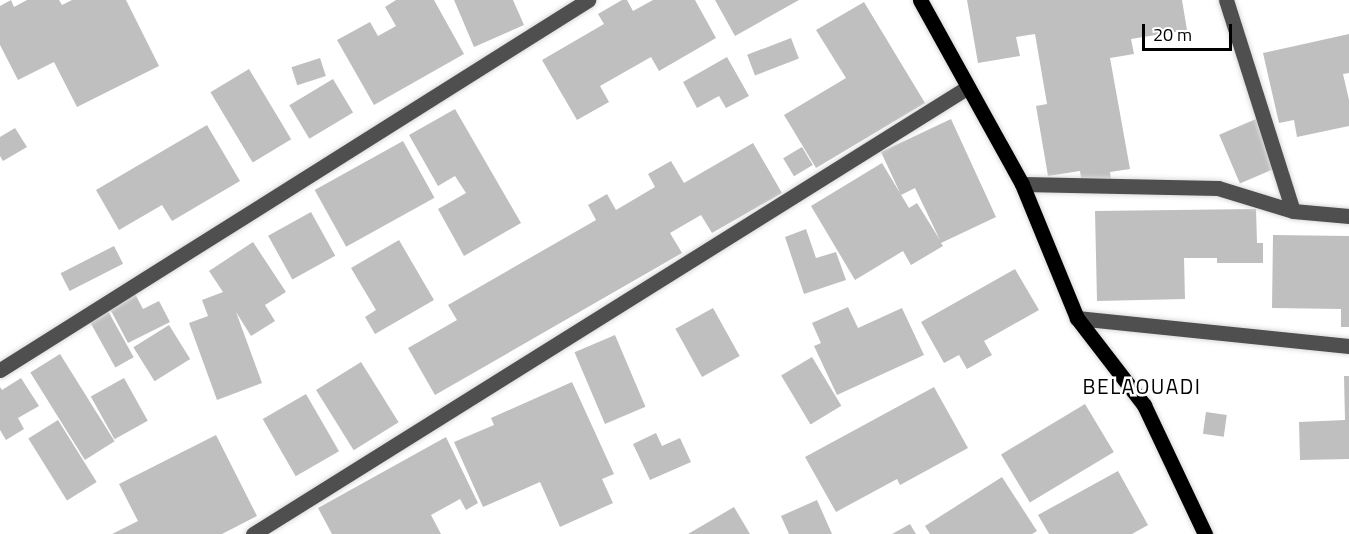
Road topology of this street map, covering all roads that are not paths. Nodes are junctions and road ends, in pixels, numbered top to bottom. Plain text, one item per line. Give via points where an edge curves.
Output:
1 (588, 0) edge
2 (920, 0) edge
3 (1226, 0) edge
4 (968, 87) junction
5 (1022, 184) junction
6 (1293, 211) junction
7 (1349, 216) edge
8 (1077, 318) junction
9 (1349, 346) edge
10 (0, 370) edge
11 (253, 534) edge
12 (1205, 534) edge

1 - 10 street
2 - 4 main road
3 - 6 street
4 - 5 main road
4 - 11 street
5 - 6 street via 1218,188
5 - 8 main road
6 - 7 street
8 - 9 street
8 - 12 main road via 1144,405

